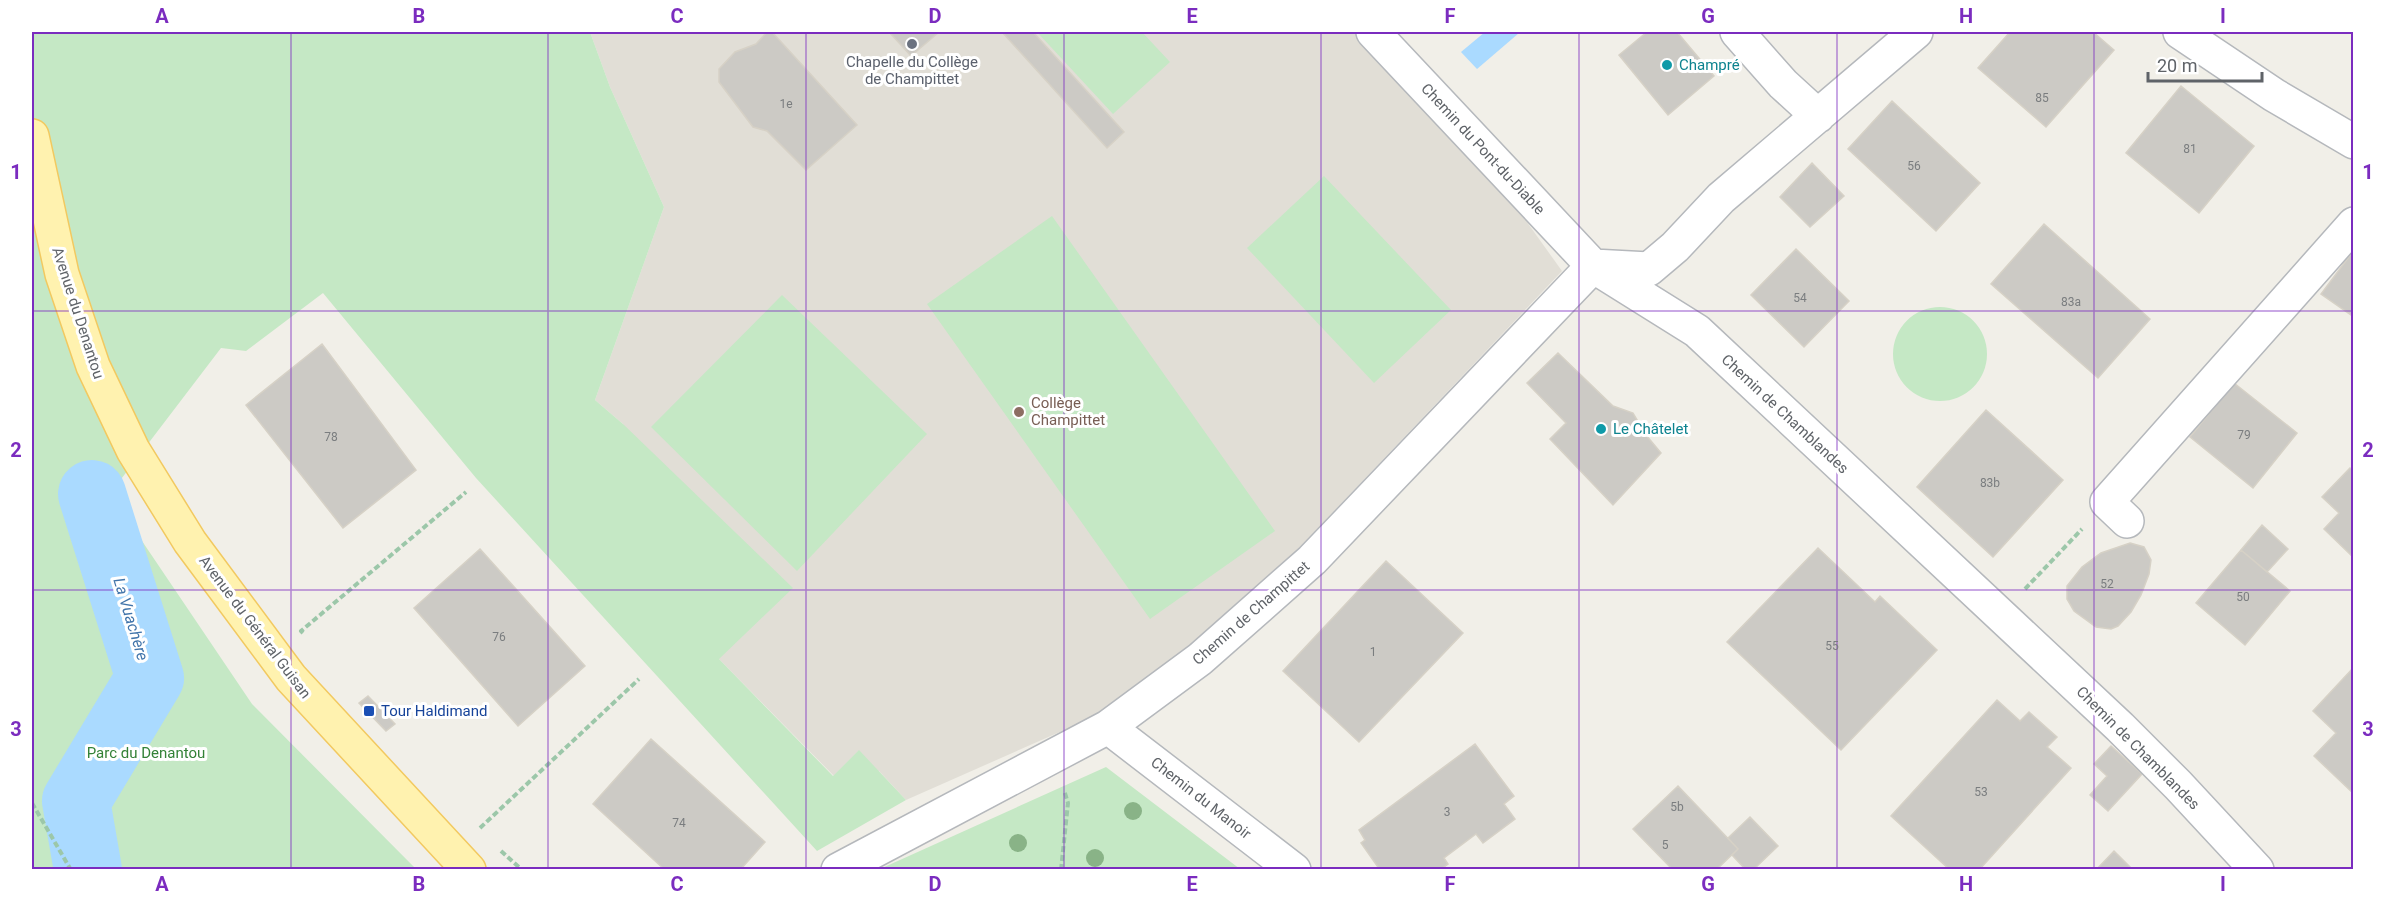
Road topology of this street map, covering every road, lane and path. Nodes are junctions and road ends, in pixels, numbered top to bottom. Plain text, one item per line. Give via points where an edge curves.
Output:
1 (1373, 32) edge
2 (1737, 32) edge
3 (1916, 32) edge
4 (2180, 32) edge
5 (1818, 116) junction
6 (32, 136) edge
7 (2354, 142) edge
8 (2354, 224) edge
9 (1593, 266) junction
10 (133, 450) joint
11 (466, 492) dead end
12 (2117, 512) joint
13 (2000, 616) junction
14 (301, 630) dead end
15 (639, 679) dead end
16 (1108, 727) junction
17 (1055, 754) junction
18 (32, 803) edge
19 (477, 831) dead end
20 (463, 866) edge
21 (70, 870) edge
22 (838, 870) edge
23 (1060, 870) edge
24 (1294, 870) edge
25 (2257, 870) edge

1 - 9 street, Chemin du Pont-du-Diable
2 - 5 street
3 - 5 street
4 - 7 street via 2274,95
5 - 9 street via 1721,198 1649,269
6 - 10 main road, Avenue du Denantou via 62,274 93,366
8 - 12 street
9 - 13 street, Chemin de Chamblandes via 1697,331
9 - 16 street, Chemin de Champittet via 1312,560 1200,659
10 - 20 main road, Avenue du Général Guisan via 190,542 291,678
11 - 14 path
12 - 13 path
13 - 25 street, Chemin de Chamblandes via 2120,727
15 - 19 path
16 - 17 street, Chemin de Champittet
16 - 24 street, Chemin du Manoir
17 - 22 street, Chemin de Champittet
17 - 23 path via 1068,803
18 - 21 path

